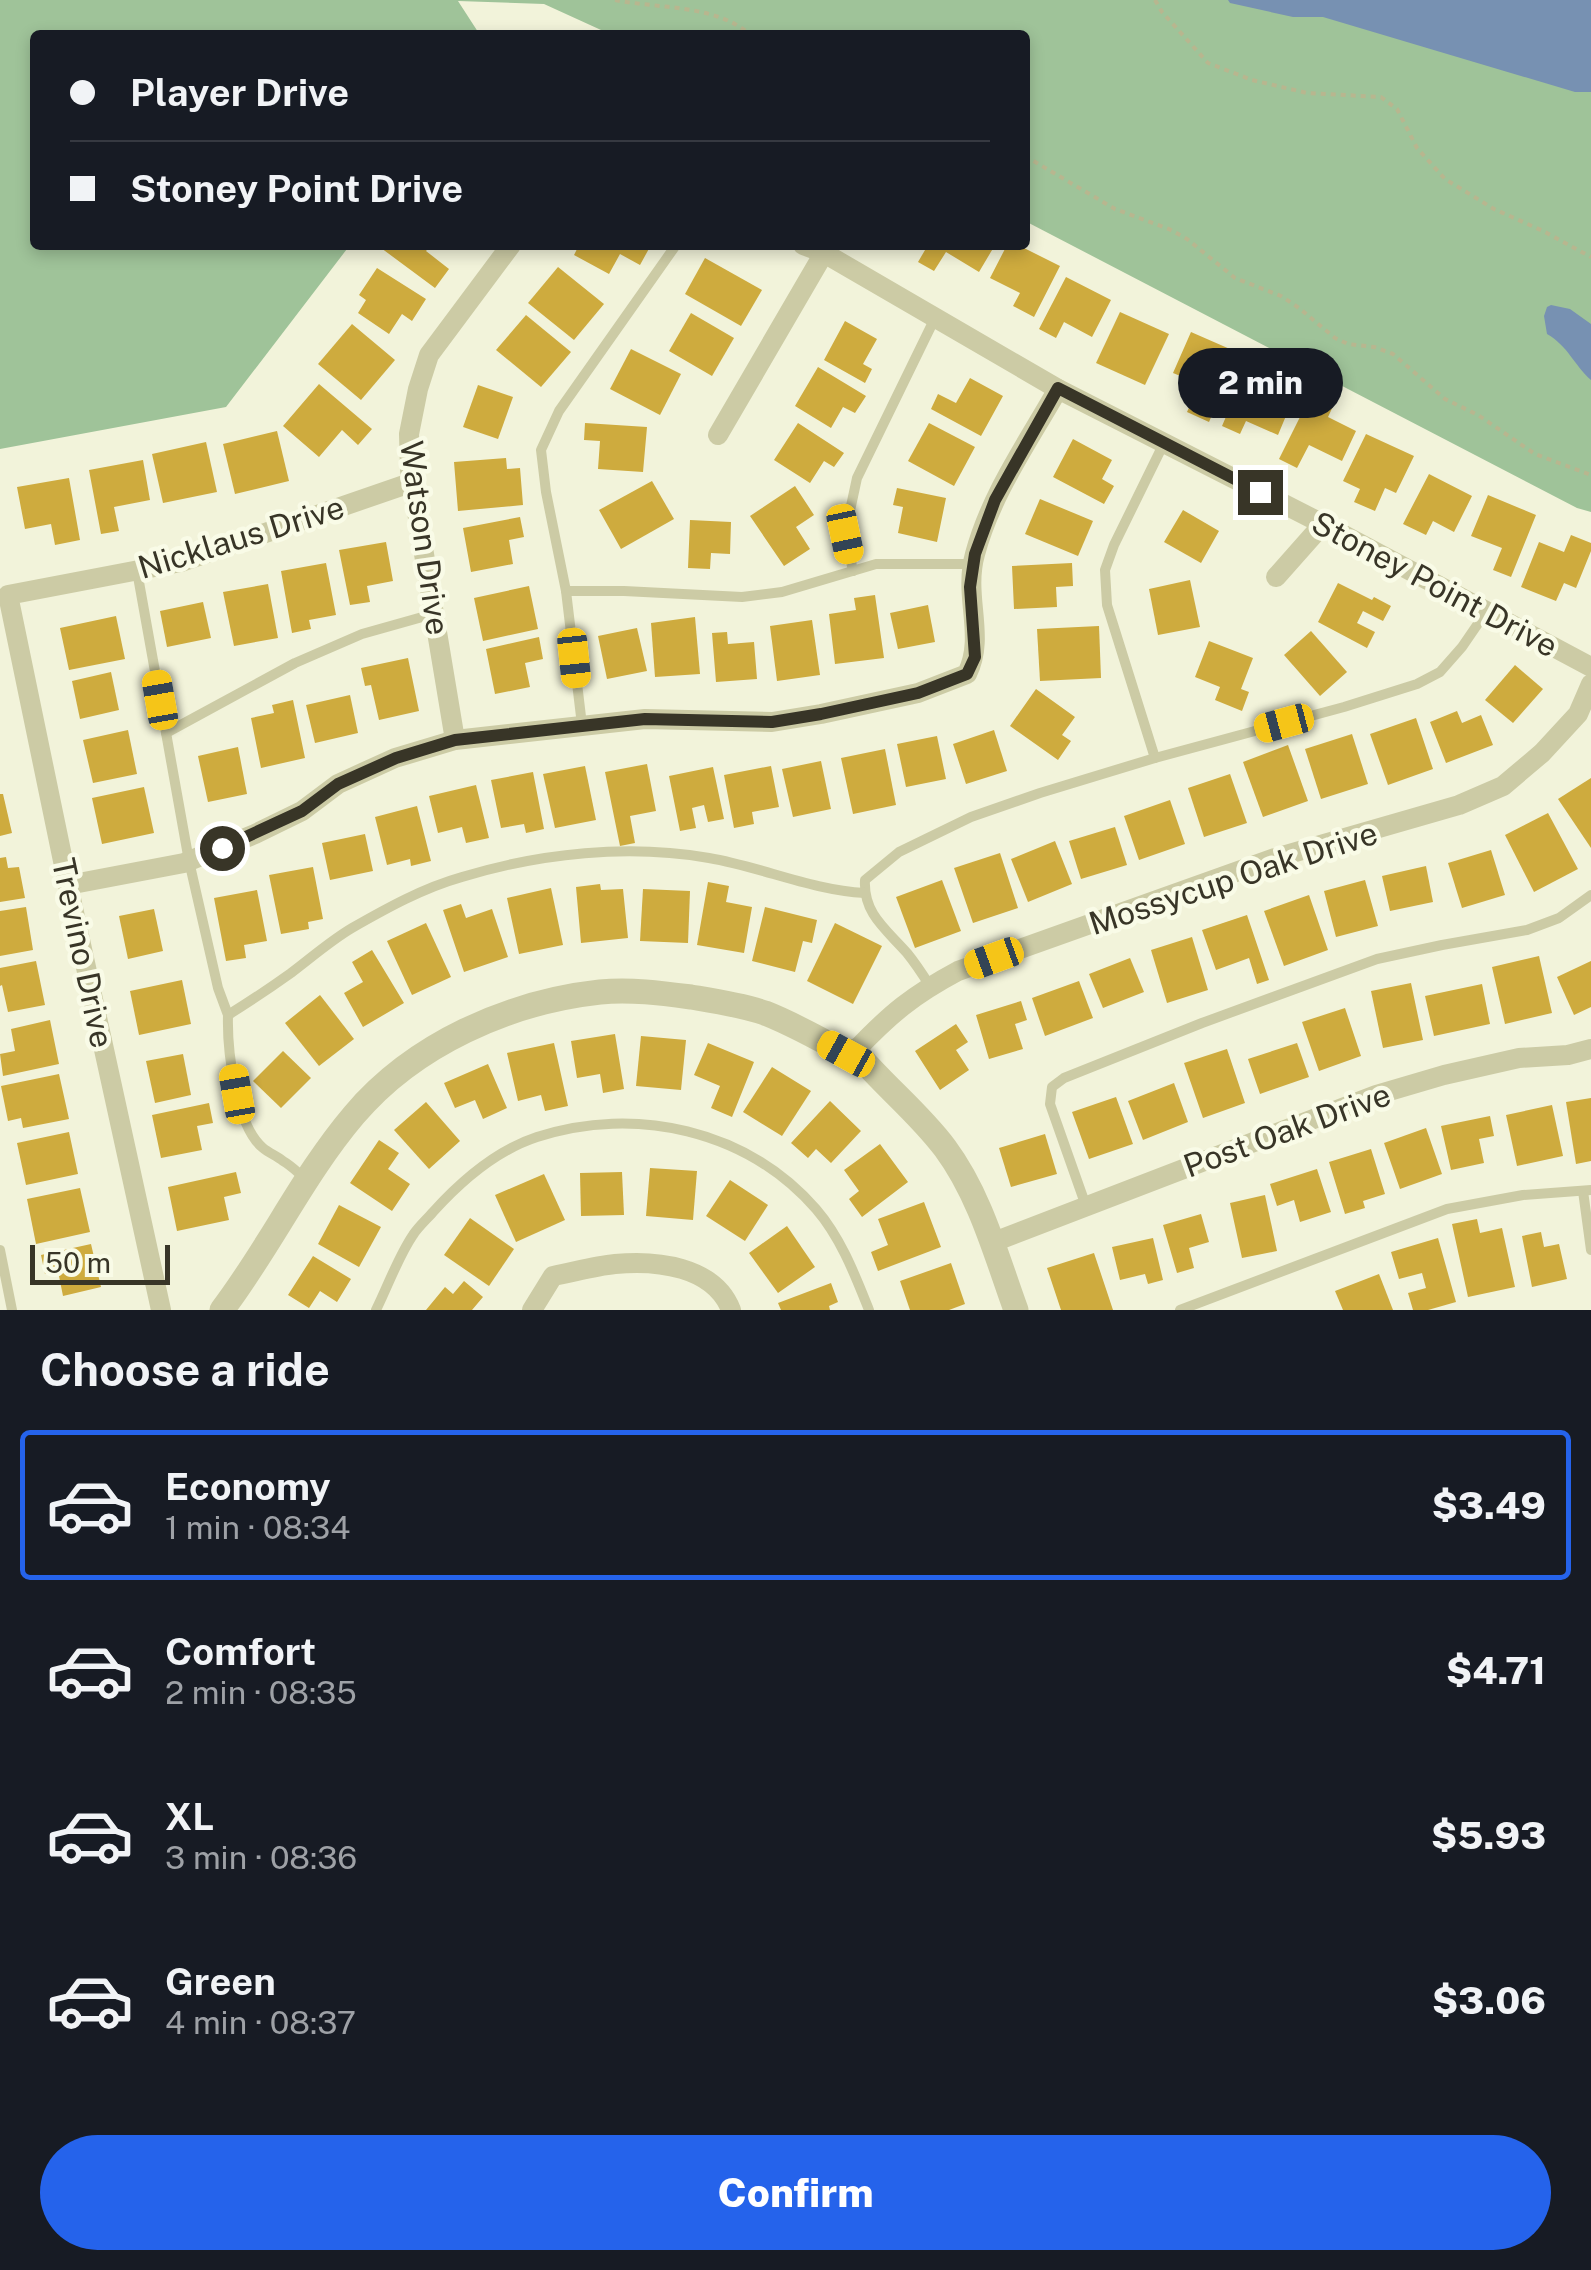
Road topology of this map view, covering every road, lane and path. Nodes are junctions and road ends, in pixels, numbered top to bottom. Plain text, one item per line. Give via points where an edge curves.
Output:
1 (615, 0) edge
2 (1154, 0) edge
3 (746, 30) edge
4 (1030, 159) edge
5 (507, 250) edge
6 (672, 250) edge
7 (816, 250) edge
8 (824, 253) junction
9 (1591, 257) edge
10 (936, 318) junction
11 (1058, 388) junction
12 (718, 435) dead end
13 (1164, 443) junction
14 (1591, 474) edge
15 (413, 482) junction
16 (1323, 524) junction
17 (973, 564) junction
18 (137, 571) junction
19 (853, 571) junction
20 (1276, 576) dead end
21 (566, 591) junction
22 (6, 599) edge
23 (1486, 611) junction
24 (434, 614) junction
25 (1591, 666) edge
26 (1591, 684) edge
27 (582, 725) junction
28 (166, 733) junction
29 (455, 740) junction
30 (1155, 758) junction
31 (190, 861) junction
32 (68, 886) junction
33 (864, 892) junction
34 (1591, 895) edge
35 (930, 986) junction
36 (228, 1016) junction
37 (1591, 1049) edge
38 (855, 1051) junction
39 (308, 1180) junction
40 (1587, 1190) edge
41 (1086, 1206) junction
42 (990, 1242) junction
43 (0, 1250) edge
44 (1591, 1250) edge
45 (12, 1310) edge
46 (161, 1310) edge
47 (222, 1310) edge
48 (376, 1310) edge
49 (532, 1310) edge
50 (731, 1310) edge
51 (869, 1310) edge
52 (1016, 1310) edge
53 (1180, 1310) edge

1 - 3 path via 717,16
2 - 9 path via 1208,63 1308,92 1381,97 1398,109 1416,148 1445,178
4 - 14 path via 1115,209 1170,229 1234,278 1280,296 1335,338 1394,354 1445,399 1534,454
5 - 15 street, Watson Drive via 429,355 408,434
6 - 21 lane via 559,411 541,450
7 - 8 street, Stoney Point Drive
8 - 10 street, Stoney Point Drive
8 - 12 street
10 - 11 street, Stoney Point Drive
10 - 19 lane via 857,478 845,534
11 - 13 street, Stoney Point Drive
11 - 17 street via 995,500
13 - 16 street, Stoney Point Drive
13 - 30 lane via 1106,570 1107,605
15 - 18 street, Nicklaus Drive
15 - 24 street, Watson Drive
16 - 20 street
16 - 23 street, Stoney Point Drive
17 - 19 lane via 876,564
17 - 27 street via 975,657 967,674 935,688 772,722 645,719
18 - 22 street, Nicklaus Drive
18 - 28 lane
19 - 21 lane via 742,596
21 - 27 lane
22 - 32 street, Trevino Drive
23 - 25 street, Stoney Point Drive
23 - 30 lane via 1440,672 1417,684
24 - 28 lane via 362,634
24 - 29 street, Watson Drive
26 - 35 street, Mossycup Oak Drive via 1578,714 1504,786 1276,858
27 - 29 street
28 - 31 lane
29 - 31 street via 338,784 302,811
30 - 33 lane via 972,817 898,852 866,880
31 - 32 street
31 - 36 lane
32 - 46 street, Trevino Drive
33 - 35 lane via 871,914
33 - 36 lane via 642,850 528,862 461,877 406,899 348,930
34 - 41 lane via 1559,918 1526,930 1376,959 1064,1078 1052,1087 1050,1104
35 - 38 street, Mossycup Oak Drive
36 - 39 lane via 245,1122 261,1147
37 - 41 street, Post Oak Drive via 1444,1074 1376,1095
38 - 39 street via 846,1054 763,1012 710,1000 603,992 552,1000 439,1044 394,1075 356,1112
38 - 42 street via 947,1150 975,1198
39 - 47 street
40 - 44 lane
40 - 53 lane via 1447,1210
41 - 42 street, Post Oak Drive
42 - 52 street
43 - 45 lane
48 - 51 lane via 412,1235 471,1175 535,1138 603,1124 656,1124 706,1136 768,1168 824,1221
49 - 50 street via 554,1276 615,1264 668,1265 694,1273 711,1282

